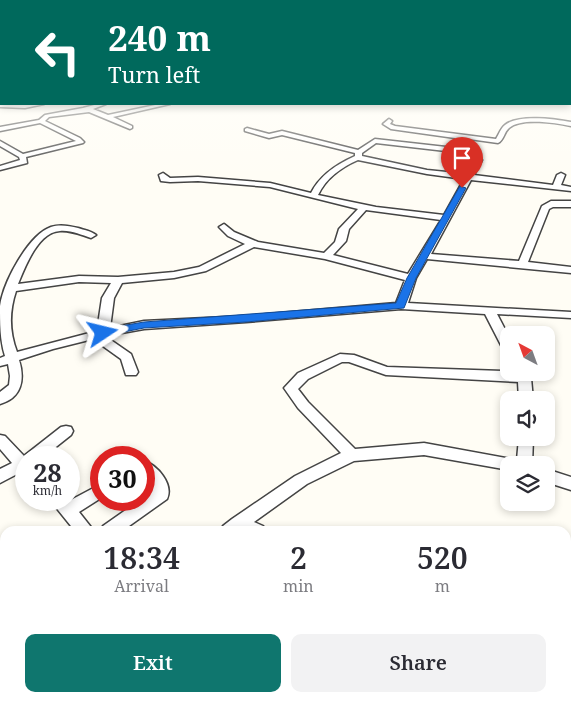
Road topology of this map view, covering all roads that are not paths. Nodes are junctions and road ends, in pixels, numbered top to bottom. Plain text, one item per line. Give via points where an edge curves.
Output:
1 (28, 110) edge
2 (84, 110) joint
3 (140, 110) edge
4 (107, 117) junction
5 (42, 120) junction
6 (389, 121) dead end
7 (571, 124) edge
8 (130, 127) dead end
9 (0, 129) edge
10 (247, 130) dead end
11 (459, 136) junction
12 (0, 143) edge
13 (464, 151) junction
14 (358, 154) junction
15 (22, 156) junction
16 (0, 168) edge
17 (163, 175) dead end
18 (561, 175) dead end
19 (470, 177) junction
20 (556, 188) junction
21 (571, 189) edge
22 (313, 196) junction
23 (571, 204) edge
24 (364, 207) junction
25 (447, 218) junction
26 (224, 226) dead end
27 (91, 235) dead end
28 (254, 243) junction
29 (326, 256) junction
30 (425, 256) junction
31 (524, 264) junction
32 (571, 270) edge
33 (411, 278) junction
34 (118, 280) junction
35 (12, 288) junction
36 (400, 306) junction
37 (489, 311) junction
38 (571, 315) edge
39 (500, 332) edge
40 (99, 334) junction
41 (12, 357) junction
42 (0, 362) edge
43 (131, 372) dead end
44 (500, 375) edge
45 (0, 399) edge
46 (66, 431) dead end
47 (0, 440) edge
48 (48, 446) edge
49 (15, 453) edge
50 (351, 455) junction
51 (500, 463) edge
52 (15, 470) edge
53 (0, 478) edge
54 (555, 478) edge
55 (155, 480) edge
56 (571, 484) edge
57 (155, 498) edge
58 (67, 511) edge
59 (137, 511) edge
60 (81, 526) edge
61 (116, 526) edge
62 (236, 526) edge

1 - 5 street
2 - 4 street
2 - 5 street via 50,115
3 - 4 street
4 - 8 street
5 - 9 street
5 - 15 street via 81,142
6 - 11 street via 386,124 393,128
7 - 11 street via 550,120 516,124 506,127 498,141
10 - 14 street via 269,136 282,133
11 - 13 street via 457,146
12 - 15 street
13 - 14 street via 375,141
13 - 19 street via 478,157
14 - 19 street via 368,161
14 - 22 street via 317,186
15 - 16 street via 24,161
17 - 22 street via 164,179 170,180 270,185
18 - 20 street
19 - 20 street
19 - 25 street
20 - 21 street
22 - 24 street
23 - 31 street via 551,204 545,208
24 - 25 street
24 - 29 street via 344,229 345,236 340,244
25 - 30 street
26 - 28 street via 232,235
27 - 35 street via 66,227 45,233 30,249
28 - 29 street via 274,250
28 - 34 street via 202,269
29 - 33 street
30 - 31 street
30 - 33 street
31 - 32 street
33 - 36 street
34 - 35 street via 79,279
34 - 40 street via 108,298
35 - 41 street via 5,309 5,333
36 - 37 street
36 - 40 street via 144,325
37 - 38 street
37 - 39 street
40 - 41 street
40 - 43 street via 127,357
41 - 42 street
41 - 45 street via 16,383
44 - 50 street via 386,371 350,358 340,358 303,376 291,388 297,400
46 - 48 street
47 - 49 street
50 - 51 street via 424,449
50 - 62 street via 301,480
52 - 53 street
54 - 56 street
55 - 57 street via 161,494
58 - 60 street
59 - 61 street

